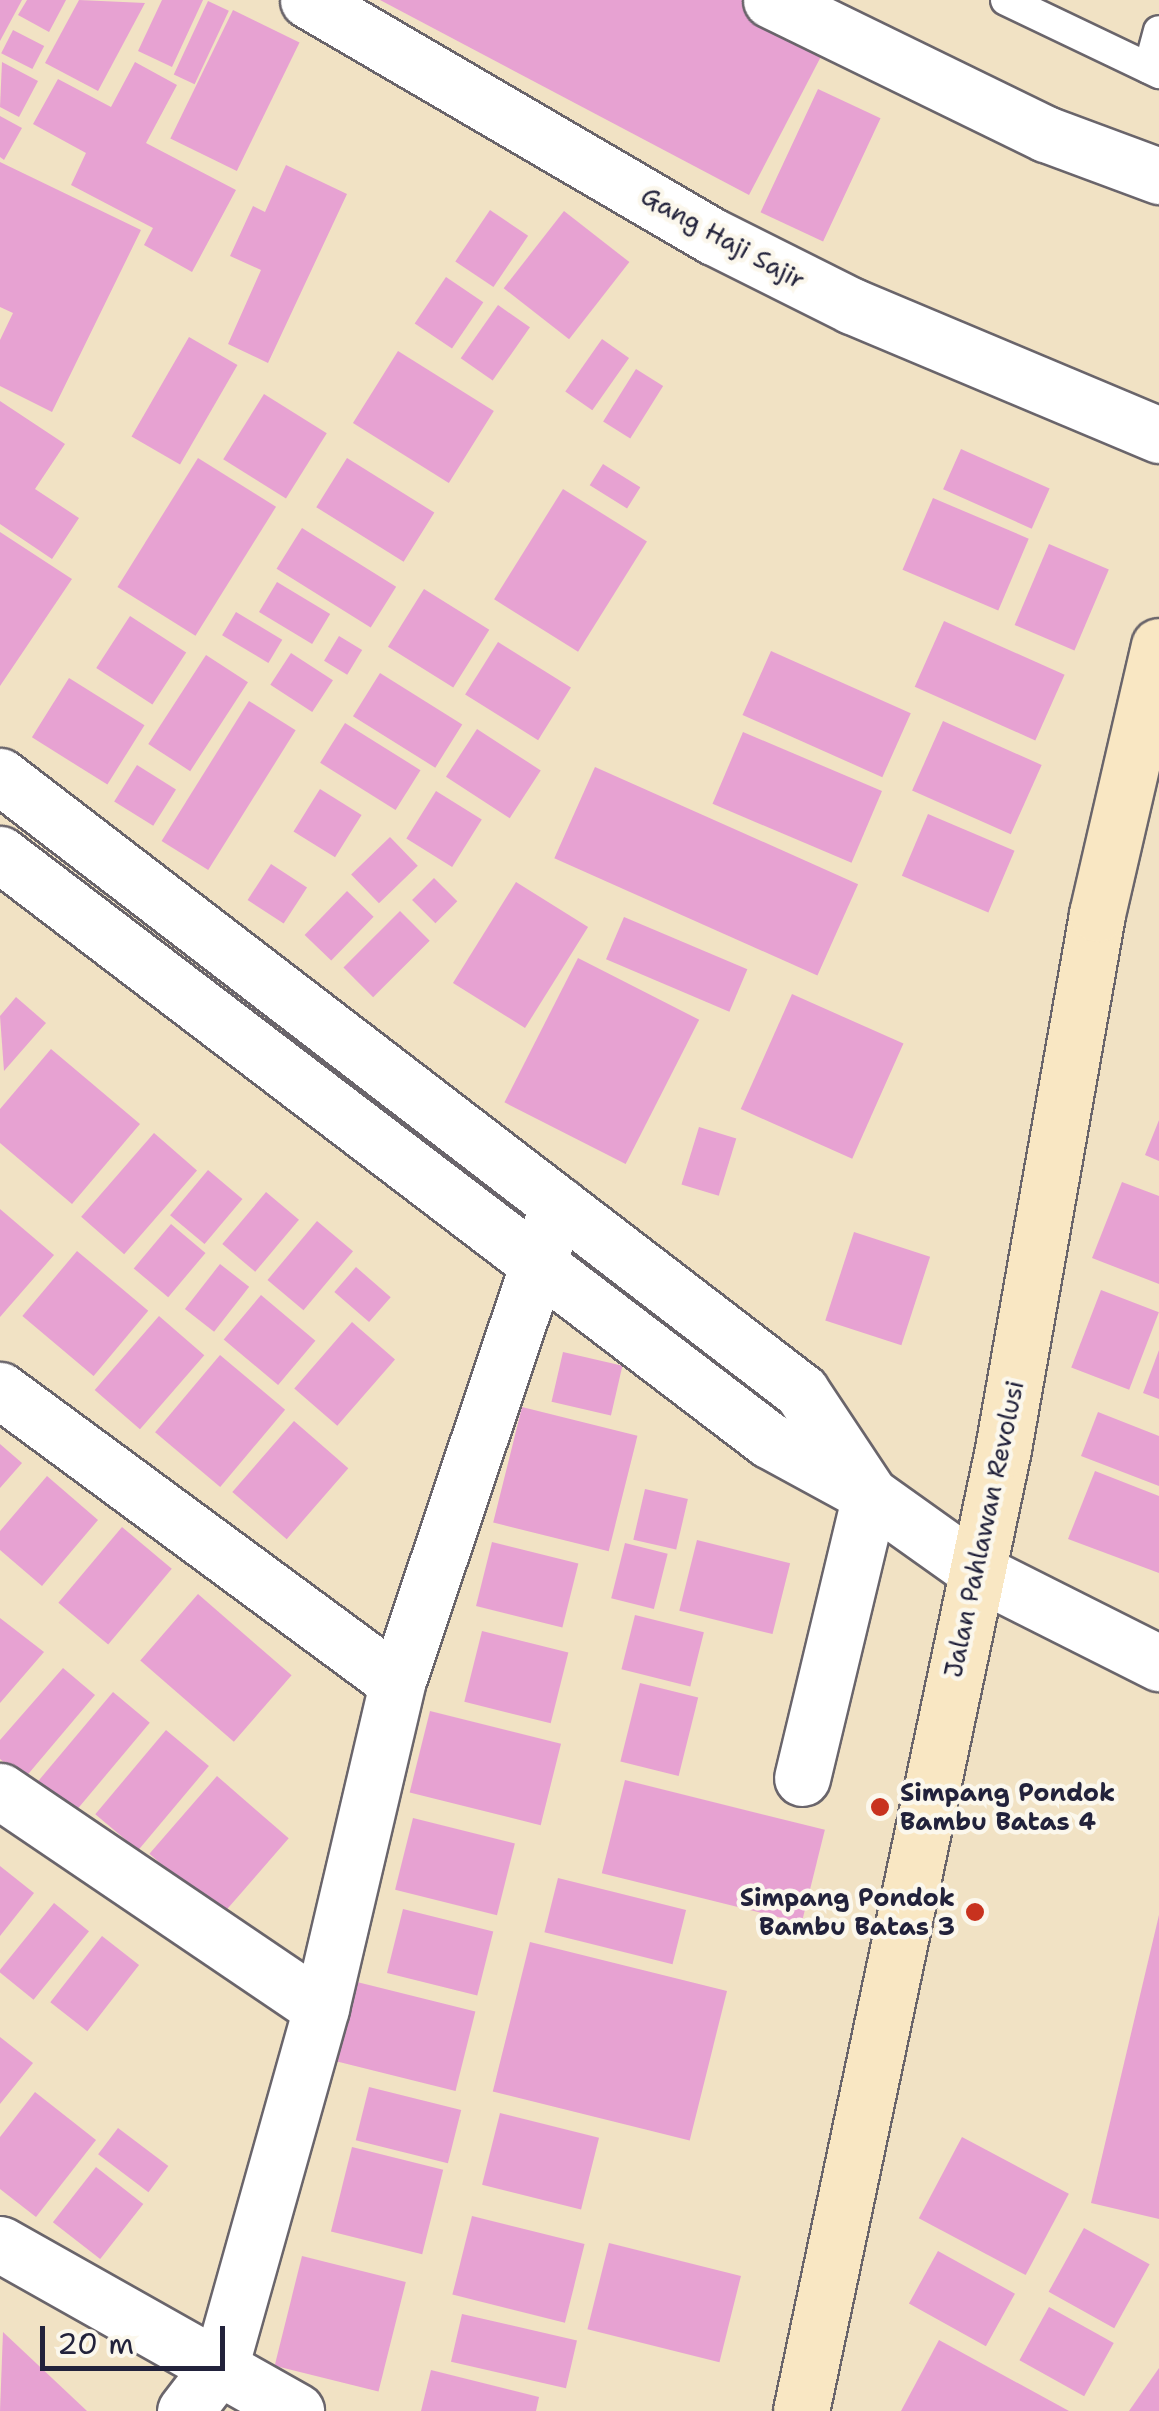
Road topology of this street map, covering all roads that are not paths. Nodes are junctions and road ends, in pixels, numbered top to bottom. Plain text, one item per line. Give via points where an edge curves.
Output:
1 (308, 0) edge
2 (771, 0) edge
3 (1006, 0) edge
4 (1159, 30) edge
5 (1154, 71) edge
6 (1159, 176) edge
7 (1159, 435) edge
8 (1159, 646) edge
9 (0, 776) edge
10 (0, 854) edge
11 (224, 945) junction
12 (184, 995) junction
13 (558, 1204) junction
14 (538, 1266) junction
15 (0, 1390) edge
16 (870, 1495) junction
17 (978, 1572) junction
18 (1159, 1663) edge
19 (397, 1683) junction
20 (802, 1778) dead end
21 (0, 1790) edge
22 (321, 2008) junction
23 (0, 2244) edge
24 (221, 2364) junction
25 (186, 2411) edge
26 (296, 2411) edge
27 (801, 2411) edge

1 - 7 street, Gang Haji Sajir via 731,246
2 - 6 street via 976,102
3 - 5 lane
4 - 5 lane
8 - 17 main road, Jalan Pahlawan Revolusi via 1097,914
9 - 11 street
10 - 12 street
11 - 12 street
11 - 13 street
12 - 14 street
13 - 14 street
13 - 16 street via 801,1391
14 - 16 street via 769,1440
14 - 19 street
15 - 19 street
16 - 17 street
16 - 20 street
17 - 18 street
17 - 27 main road, Jalan Pahlawan Revolusi
19 - 22 street
21 - 22 street
22 - 24 street
23 - 24 street
24 - 25 street
24 - 26 street

